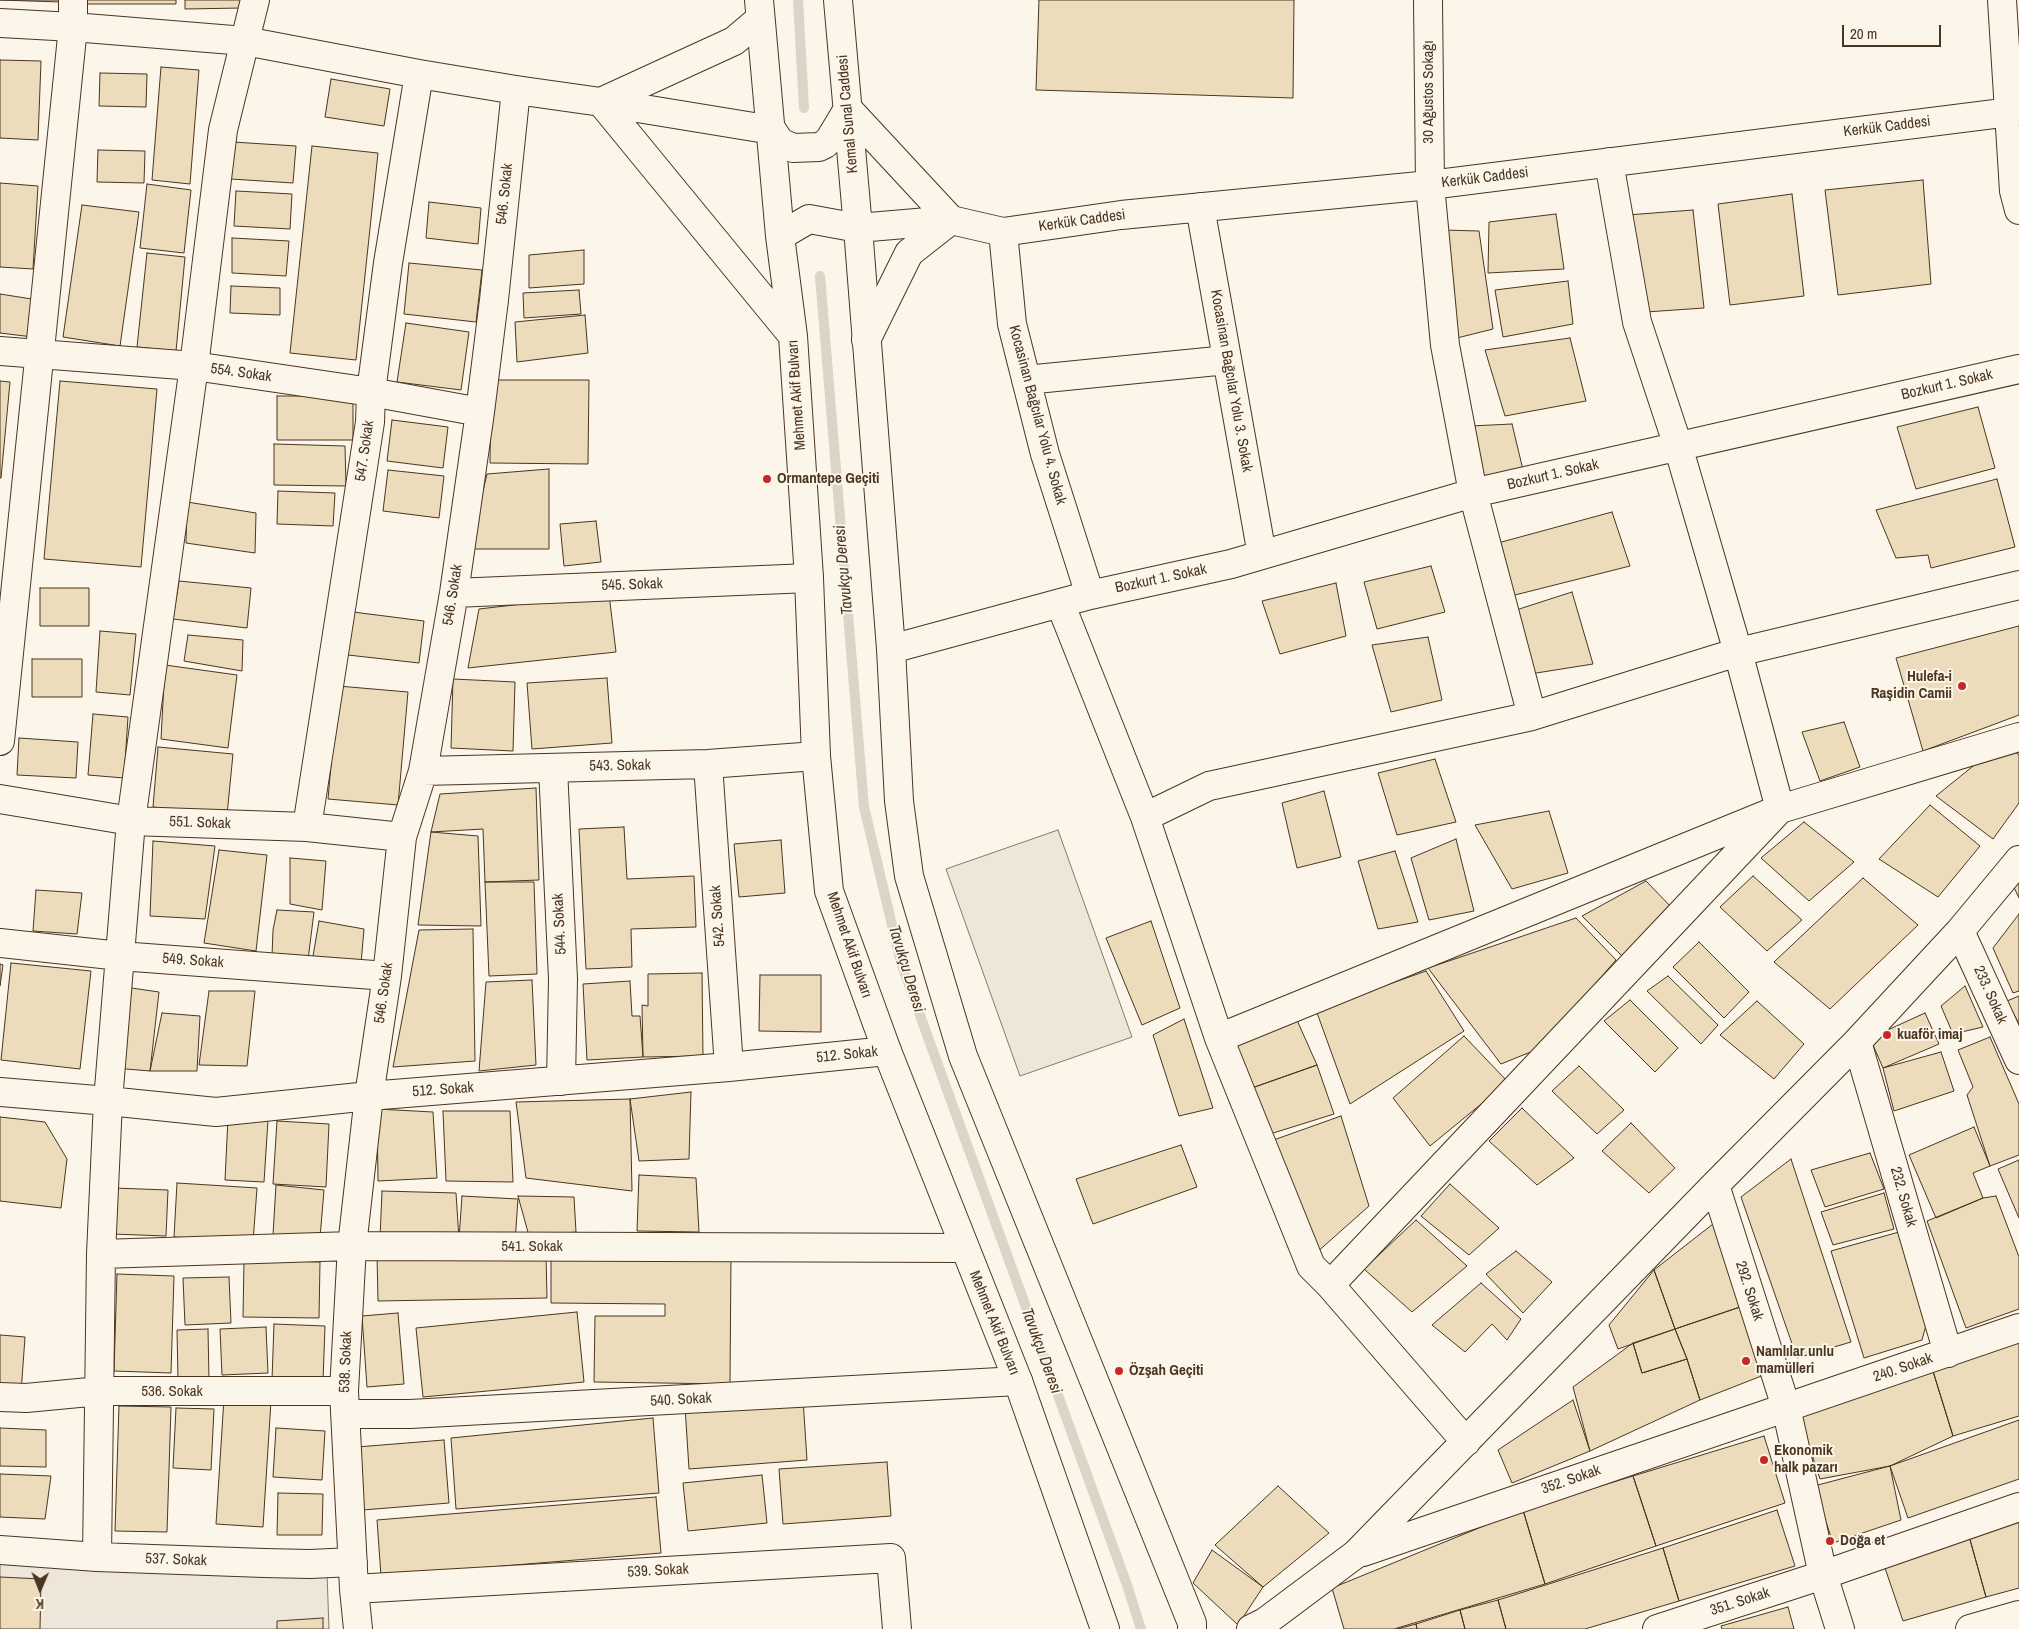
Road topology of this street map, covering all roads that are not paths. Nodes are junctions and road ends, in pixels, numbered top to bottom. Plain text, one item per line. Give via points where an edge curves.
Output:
1 (73, 0) edge
2 (255, 0) edge
3 (838, 0) edge
4 (1428, 0) edge
5 (2002, 0) edge
6 (760, 10) edge
7 (0, 23) edge
8 (73, 27) junction
9 (245, 41) junction
10 (419, 74) junction
11 (516, 90) junction
12 (601, 102) junction
13 (848, 109) junction
14 (2014, 111) edge
15 (772, 130) junction
16 (1609, 162) junction
17 (1430, 185) junction
18 (1200, 207) junction
19 (2019, 210) edge
20 (951, 220) junction
21 (858, 228) junction
22 (1003, 232) junction
23 (780, 236) junction
24 (793, 336) junction
25 (866, 340) junction
26 (0, 351) edge
27 (39, 355) junction
28 (1227, 360) junction
29 (194, 366) junction
30 (2019, 369) edge
31 (1026, 380) junction
32 (371, 392) junction
33 (480, 412) junction
34 (1678, 446) junction
35 (1473, 493) junction
36 (1262, 555) junction
37 (809, 578) junction
38 (2019, 585) edge
39 (454, 593) junction
40 (1090, 595) junction
41 (1060, 603) junction
42 (891, 649) junction
43 (1738, 652) junction
44 (1532, 716) junction
45 (2019, 737) edge
46 (0, 742) edge
47 (816, 756) junction
48 (708, 764) junction
49 (553, 768) junction
50 (424, 771) junction
51 (0, 799) edge
52 (1780, 809) junction
53 (1145, 818) junction
54 (131, 821) junction
55 (307, 826) junction
56 (402, 837) junction
57 (2019, 860) edge
58 (1960, 931) junction
59 (0, 943) edge
60 (120, 956) junction
61 (387, 976) junction
62 (1219, 1038) junction
63 (1857, 1042) junction
64 (886, 1051) junction
65 (2019, 1060) edge
66 (729, 1068) junction
67 (561, 1081) junction
68 (0, 1092) edge
69 (369, 1096) junction
70 (108, 1101) junction
71 (1715, 1185) junction
72 (352, 1246) junction
73 (963, 1248) junction
74 (101, 1254) junction
75 (1330, 1285) junction
76 (2019, 1328) edge
77 (1948, 1353) junction
78 (1018, 1382) junction
79 (100, 1391) junction
80 (0, 1397) edge
81 (344, 1402) junction
82 (1786, 1407) junction
83 (1466, 1442) junction
84 (2019, 1507) edge
85 (0, 1550) edge
86 (1356, 1554) junction
87 (97, 1557) junction
88 (353, 1562) junction
89 (1823, 1575) junction
90 (354, 1589) junction
91 (2019, 1615) edge
92 (1195, 1627) edge
93 (1104, 1628) edge
94 (1982, 1628) edge
95 (358, 1629) edge
96 (898, 1629) edge
97 (1252, 1629) edge
98 (1284, 1629) edge
99 (1657, 1629) edge
100 (1840, 1629) edge

1 - 8 street
2 - 9 street
3 - 13 street, Kemal Sunal Caddesi
4 - 17 street, 30 Ağustos Sokağı
5 - 14 street
6 - 12 street via 734,41
6 - 15 street, Mehmet Akif Bulvarı
7 - 8 street
8 - 9 street
8 - 27 street
9 - 10 street
9 - 29 street via 223,130
10 - 11 street
10 - 32 street, 547. Sokak
11 - 12 street
11 - 33 street, 546. Sokak
12 - 15 street
12 - 24 street
13 - 15 street via 830,139 819,147 785,146
13 - 20 street
13 - 21 street, Kemal Sunal Caddesi
14 - 16 street, Kerkük Caddesi
14 - 19 street via 2014,191
15 - 23 street, Mehmet Akif Bulvarı
16 - 17 street, Kerkük Caddesi
16 - 34 street via 1637,322
17 - 18 street, Kerkük Caddesi
17 - 35 street, 30 Ağustos Sokağı via 1445,345
18 - 22 street, Kerkük Caddesi
18 - 28 street, Kocasinan Bağcılar Yolu 3. Sokak
20 - 21 street, Kerkük Caddesi
20 - 22 street, Kerkük Caddesi
20 - 25 street via 909,253
21 - 23 street, Kerkük Caddesi via 809,219
21 - 25 street
22 - 31 street, Kocasinan Bağcılar Yolu 4. Sokak via 1012,324
23 - 24 street, Mehmet Akif Bulvarı
24 - 37 street, Mehmet Akif Bulvarı
25 - 42 street
26 - 27 street, 554. Sokak
27 - 29 street, 554. Sokak
27 - 46 street
28 - 31 street
28 - 36 street, Kocasinan Bağcılar Yolu 3. Sokak
29 - 32 street, 554. Sokak
29 - 54 street
30 - 34 street, Bozkurt 1. Sokak
31 - 40 street, Kocasinan Bağcılar Yolu 4. Sokak via 1045,454
32 - 33 street, 554. Sokak
32 - 55 street, 547. Sokak via 370,422
33 - 39 street, 546. Sokak
34 - 35 street, Bozkurt 1. Sokak
34 - 43 street
35 - 36 street, Bozkurt 1. Sokak
35 - 44 street, 30 Ağustos Sokağı
36 - 40 street, Bozkurt 1. Sokak
37 - 39 street, 545. Sokak
37 - 47 street, Mehmet Akif Bulvarı
38 - 43 street
39 - 50 street, 546. Sokak
40 - 41 street, Bozkurt 1. Sokak
41 - 42 street, Bozkurt 1. Sokak
41 - 53 street
42 - 92 street via 899,800 909,876 963,1056
43 - 44 street
43 - 52 street
44 - 53 street via 1209,786
45 - 52 street
47 - 48 street, 543. Sokak
47 - 64 street, Mehmet Akif Bulvarı via 829,891
48 - 49 street, 543. Sokak
48 - 66 street, 542. Sokak
49 - 50 street, 543. Sokak
49 - 67 street, 544. Sokak via 563,979
50 - 56 street, 546. Sokak
51 - 54 street, 551. Sokak
52 - 62 street
52 - 75 street
53 - 62 street
54 - 55 street, 551. Sokak
54 - 60 street
55 - 56 street, 551. Sokak
56 - 61 street, 546. Sokak
57 - 58 street
58 - 63 street
58 - 65 street, 233. Sokak
59 - 60 street, 549. Sokak
60 - 61 street, 549. Sokak
60 - 70 street
61 - 69 street, 546. Sokak
62 - 75 street via 1311,1266
63 - 71 street
63 - 77 street, 232. Sokak
64 - 66 street, 512. Sokak
64 - 73 street, Mehmet Akif Bulvarı
66 - 67 street, 512. Sokak
67 - 69 street, 512. Sokak
68 - 70 street, 512. Sokak
69 - 70 street, 512. Sokak via 216,1112
69 - 72 street, 538. Sokak
70 - 74 street
71 - 82 street, 292. Sokak
71 - 83 street
72 - 73 street, 541. Sokak
72 - 74 street, 541. Sokak
72 - 81 street, 538. Sokak
73 - 78 street, Mehmet Akif Bulvarı
74 - 79 street
75 - 83 street
76 - 77 street, 240. Sokak
77 - 82 street, 240. Sokak
78 - 81 street, 540. Sokak via 410,1414
78 - 93 street, Mehmet Akif Bulvarı
79 - 80 street, 536. Sokak via 26,1398
79 - 81 street, 536. Sokak
79 - 87 street
81 - 88 street, 538. Sokak
82 - 86 street, 352. Sokak
82 - 89 street, 292. Sokak
83 - 86 street
84 - 89 street, 351. Sokak
85 - 87 street, 537. Sokak
86 - 97 street
86 - 98 street
87 - 88 street, 537. Sokak via 310,1564
88 - 90 street, 538. Sokak
89 - 99 street, 351. Sokak
89 - 100 street, 292. Sokak
90 - 95 street, 538. Sokak
90 - 96 street, 539. Sokak via 891,1558
91 - 94 street

